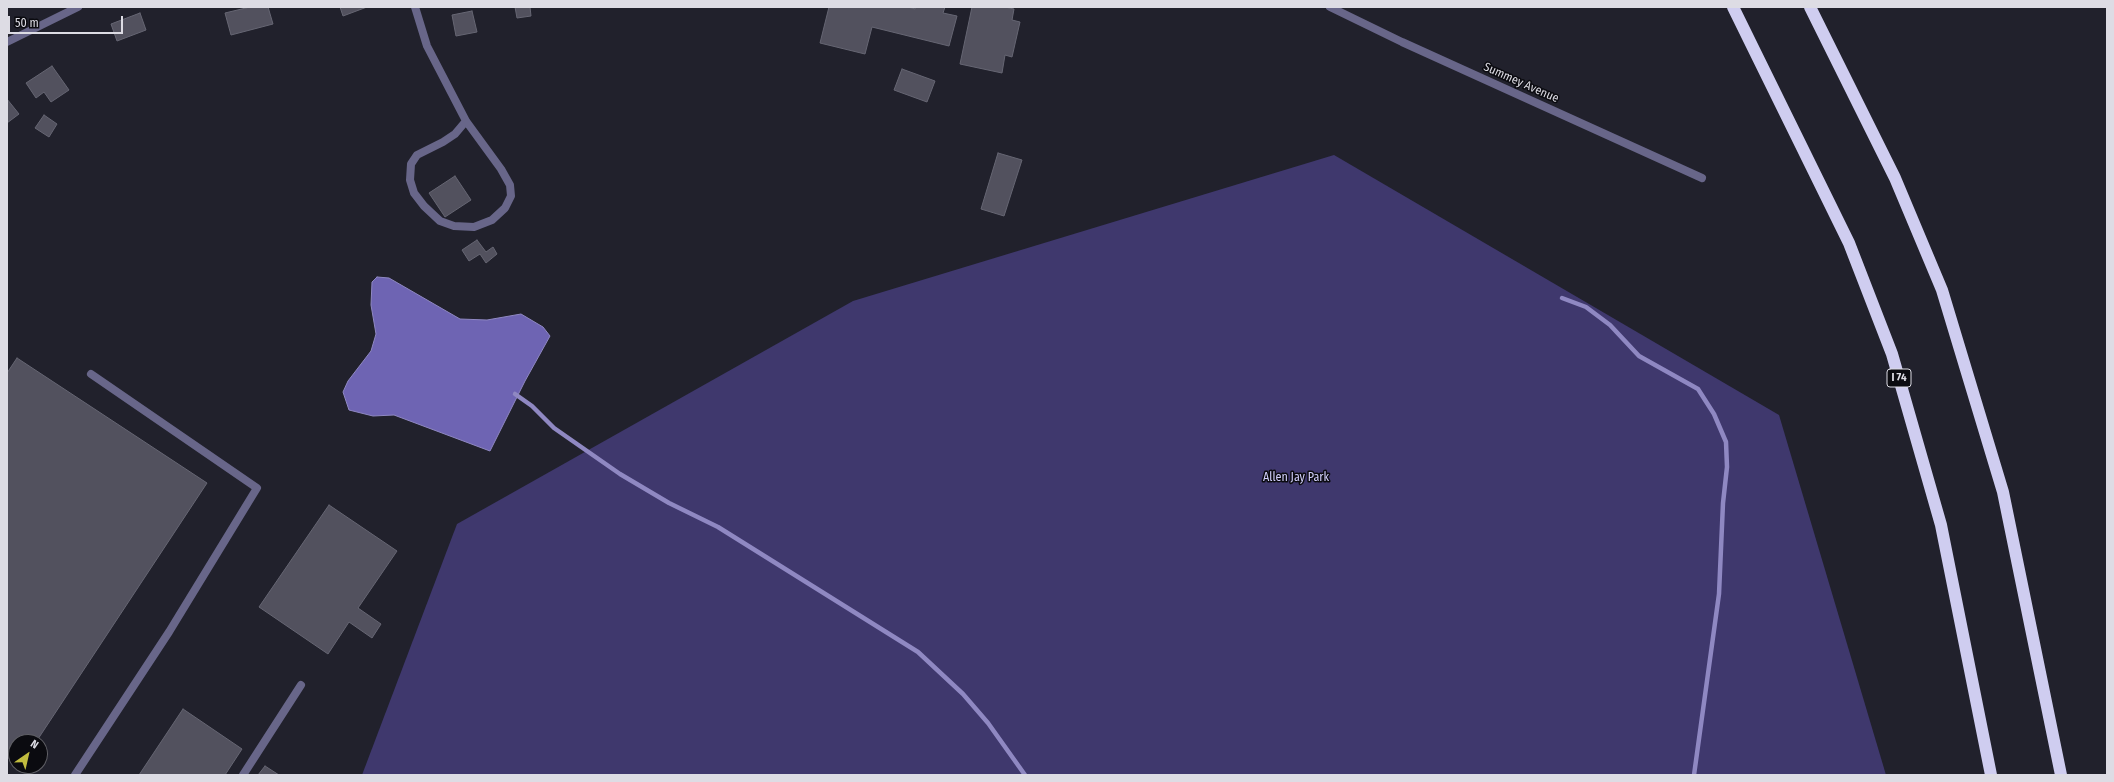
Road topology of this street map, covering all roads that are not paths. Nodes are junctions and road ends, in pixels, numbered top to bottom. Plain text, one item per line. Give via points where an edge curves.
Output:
1 (78, 7) edge
2 (415, 7) edge
3 (1330, 7) edge
4 (1733, 7) edge
5 (1810, 7) edge
6 (7, 42) edge
7 (466, 122) junction
8 (1702, 178) dead end
9 (91, 374) dead end
10 (301, 685) dead end
11 (75, 775) edge
12 (243, 775) edge
13 (1990, 775) edge
14 (2061, 775) edge

1 - 6 street
2 - 7 street via 427,46
3 - 8 street, Summey Avenue
4 - 13 highway, I 74 via 1849,243 1892,354 1941,525
5 - 14 highway via 1895,178 1942,290 2003,492
7 - 7 street via 449,138 417,155 411,164 410,180 414,193 440,221 454,226 474,227 492,220 505,208 511,196 510,185 501,169
9 - 11 street via 257,488 169,632
10 - 12 street

